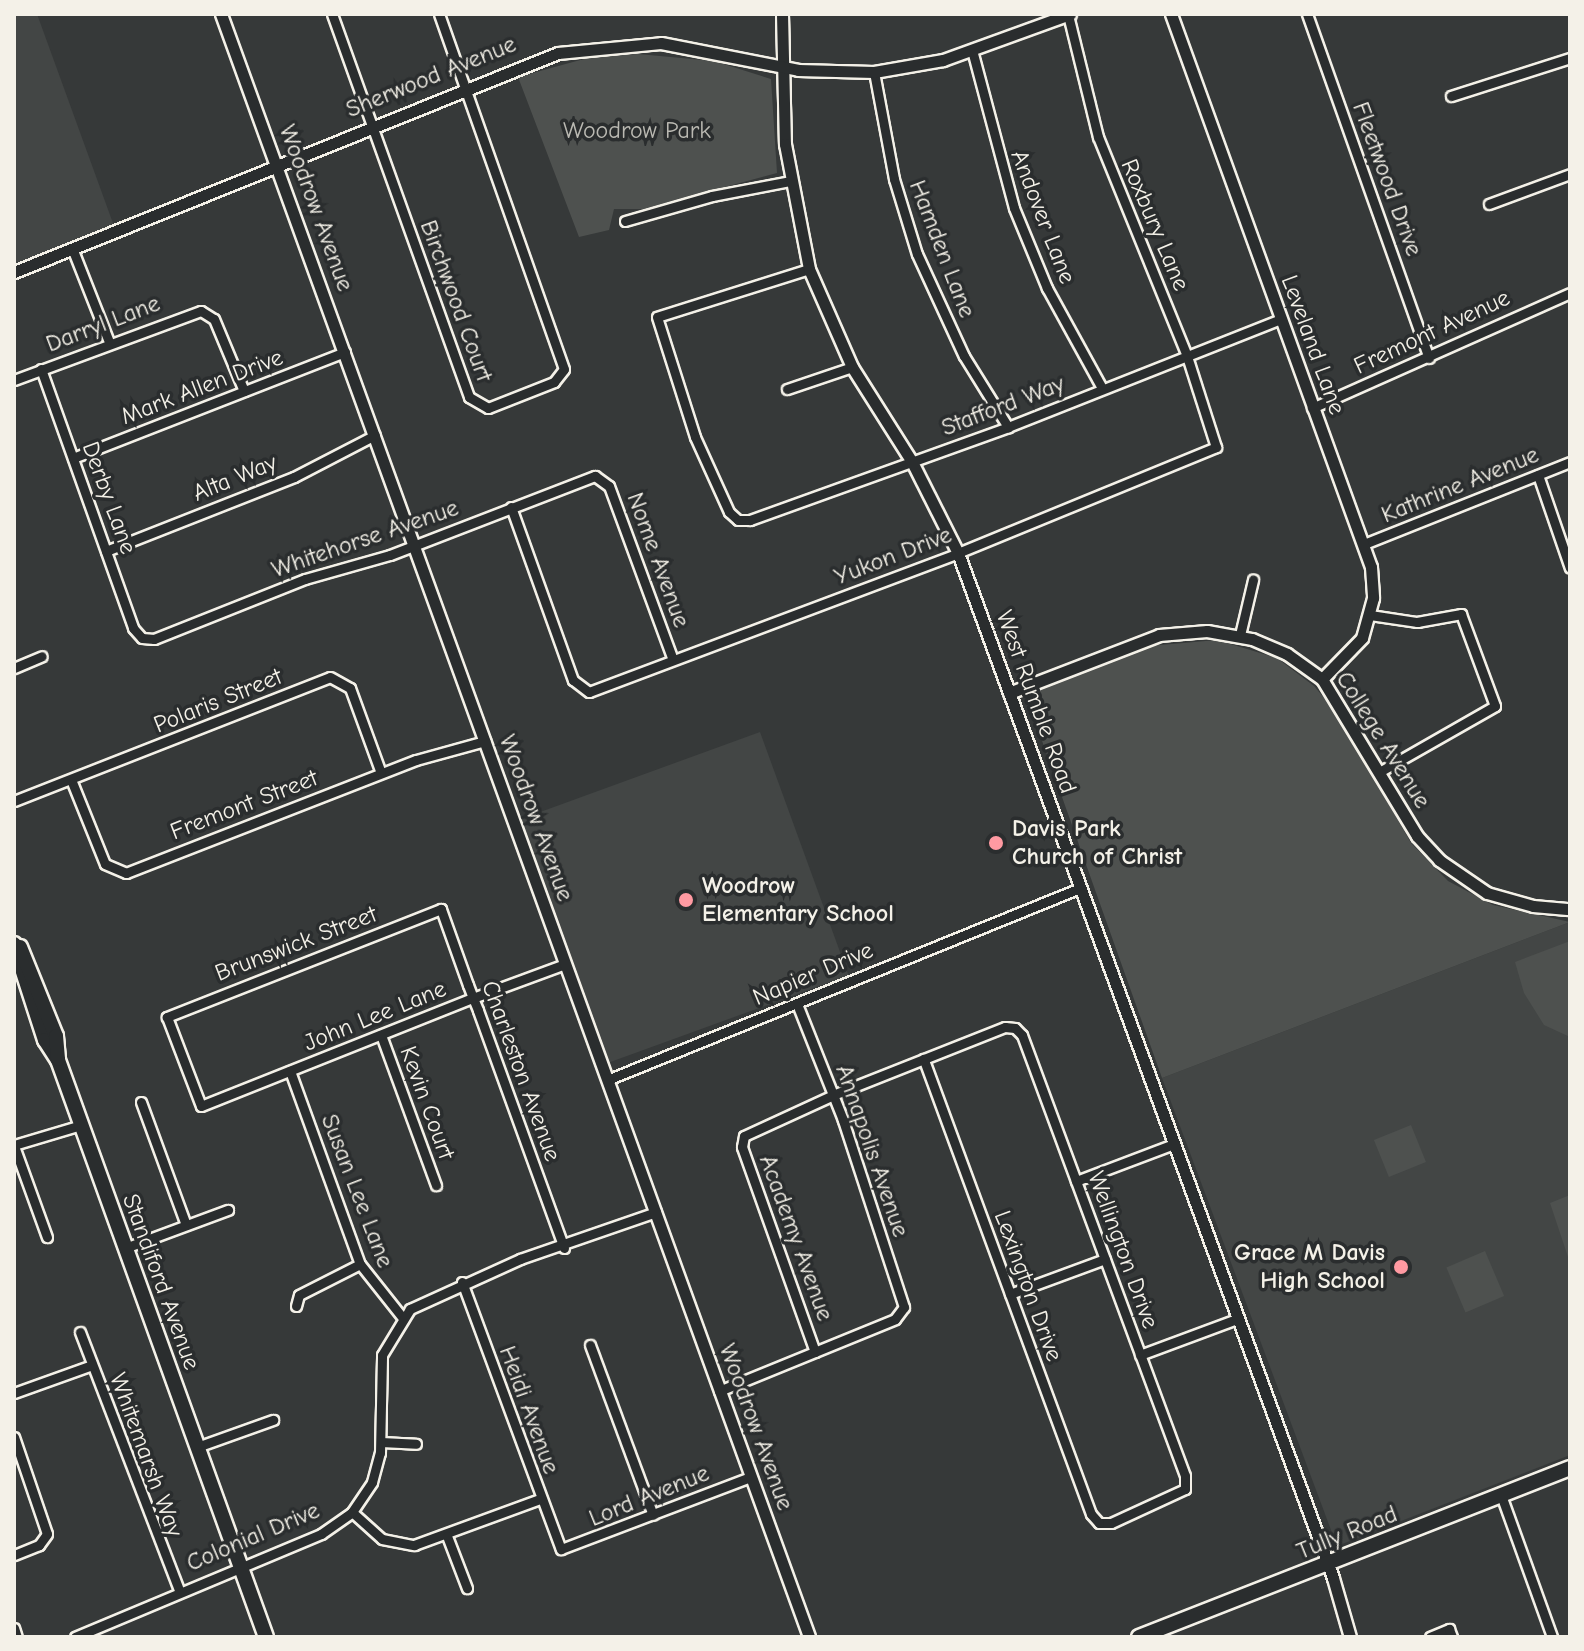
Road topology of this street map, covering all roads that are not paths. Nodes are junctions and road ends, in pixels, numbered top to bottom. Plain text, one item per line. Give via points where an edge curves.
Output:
1 (221, 14) edge
2 (332, 14) edge
3 (439, 14) edge
4 (782, 14) edge
5 (1069, 14) edge
6 (1171, 14) edge
7 (1307, 14) edge
8 (972, 50) junction
9 (1570, 58) edge
10 (780, 67) junction
11 (874, 72) junction
12 (465, 87) junction
13 (1451, 96) dead end
14 (372, 125) junction
15 (276, 163) junction
16 (1570, 174) edge
17 (790, 181) junction
18 (1489, 204) dead end
19 (625, 221) dead end
20 (72, 248) junction
21 (809, 269) junction
22 (14, 272) edge
23 (1570, 293) edge
24 (1281, 319) junction
25 (109, 342) junction
26 (345, 352) junction
27 (1187, 356) junction
28 (1429, 358) junction
29 (852, 367) junction
30 (41, 369) junction
31 (14, 380) edge
32 (1102, 388) junction
33 (787, 389) dead end
34 (244, 391) junction
35 (1312, 408) junction
36 (1008, 427) junction
37 (375, 435) junction
38 (1216, 447) joint
39 (73, 458) junction
40 (912, 462) junction
41 (1570, 462) edge
42 (1538, 475) junction
43 (601, 477) joint
44 (511, 507) junction
45 (1364, 544) junction
46 (414, 546) junction
47 (106, 551) junction
48 (958, 553) junction
49 (1570, 568) edge
50 (1253, 580) dead end
51 (1370, 615) junction
52 (1240, 635) junction
53 (142, 638) joint
54 (42, 656) dead end
55 (673, 660) junction
56 (14, 668) edge
57 (1322, 679) junction
58 (1009, 693) junction
59 (485, 741) junction
60 (1381, 771) junction
61 (381, 773) junction
62 (72, 782) junction
63 (14, 801) edge
64 (1080, 888) junction
65 (441, 909) joint
66 (1570, 909) edge
67 (14, 934) edge
68 (14, 944) edge
69 (565, 964) junction
70 (473, 998) junction
71 (797, 1004) junction
72 (381, 1035) junction
73 (924, 1059) junction
74 (58, 1060) junction
75 (290, 1071) junction
76 (607, 1080) junction
77 (833, 1095) junction
78 (141, 1102) dead end
79 (201, 1106) joint
80 (81, 1125) junction
81 (1174, 1144) junction
82 (14, 1146) edge
83 (1076, 1181) junction
84 (436, 1185) dead end
85 (228, 1210) dead end
86 (656, 1212) junction
87 (186, 1225) junction
88 (47, 1237) dead end
89 (125, 1248) junction
90 (564, 1248) junction
91 (1105, 1259) junction
92 (360, 1264) junction
93 (462, 1282) junction
94 (1010, 1294) junction
95 (296, 1306) dead end
96 (402, 1317) junction
97 (1237, 1319) junction
98 (80, 1332) dead end
99 (590, 1345) dead end
100 (815, 1352) junction
101 (1140, 1355) junction
102 (92, 1365) junction
103 (719, 1391) junction
104 (14, 1393) edge
105 (273, 1420) dead end
106 (14, 1437) edge
107 (381, 1442) junction
108 (416, 1444) dead end
109 (197, 1447) junction
110 (16, 1451) edge
111 (1570, 1468) edge
112 (751, 1477) junction
113 (1185, 1489) joint
114 (1501, 1495) junction
115 (540, 1499) junction
116 (352, 1512) junction
117 (653, 1515) junction
118 (447, 1536) junction
119 (561, 1549) joint
120 (14, 1555) edge
121 (1328, 1565) junction
122 (240, 1566) junction
123 (467, 1588) dead end
124 (179, 1590) junction
125 (14, 1628) edge
126 (17, 1637) edge
127 (75, 1637) edge
128 (266, 1637) edge
129 (809, 1637) edge
130 (1139, 1637) edge
131 (1350, 1637) edge
132 (1430, 1637) edge
133 (1452, 1637) edge
134 (1552, 1637) edge

1 - 15 street, Woodrow Avenue
2 - 14 street, Birchwood Court
3 - 12 street, Birchwood Court
4 - 10 street, West Rumble Road
5 - 8 street, Sherwood Avenue
5 - 27 street, Roxbury Lane via 1098,137
6 - 24 street, Leveland Lane
7 - 28 street, Fleetwood Drive
8 - 11 street, Sherwood Avenue
8 - 32 street, Andover Lane via 990,133 1019,221 1047,288
9 - 13 street
10 - 11 street, Sherwood Avenue
10 - 12 street, Sherwood Avenue via 691,46 610,44 558,53
10 - 17 street, West Rumble Road
11 - 36 street, Hamden Lane via 891,168 917,254 964,356
12 - 14 street, Sherwood Avenue
12 - 14 street, Birchwood Court via 563,361 562,374 554,382 488,408 472,401
14 - 15 street, Sherwood Avenue
15 - 20 street, Sherwood Avenue
15 - 26 street, Woodrow Avenue
16 - 18 street
17 - 19 street
17 - 21 street, West Rumble Road
20 - 22 street, Sherwood Avenue
20 - 25 street
21 - 29 street, West Rumble Road
21 - 40 street, Stafford Way via 657,317 695,437 729,512 738,520 750,520
23 - 28 street, Fremont Avenue
24 - 27 street, Stafford Way
24 - 35 street, Leveland Lane
25 - 30 street, Darryl Lane
25 - 34 street, Darryl Lane via 207,312
26 - 34 street, Mark Allen Drive
26 - 37 street, Woodrow Avenue
27 - 32 street, Stafford Way
27 - 38 street, Roxbury Lane
28 - 35 street, Fremont Avenue
29 - 33 street
29 - 40 street, West Rumble Road
30 - 31 street, Darryl Lane
30 - 39 street, Derby Lane
32 - 36 street, Stafford Way
34 - 39 street, Mark Allen Drive
35 - 45 street, Leveland Lane
36 - 40 street, Stafford Way
37 - 46 street, Woodrow Avenue
37 - 47 street, Alta Way via 294,477
38 - 48 street, Yukon Drive
39 - 47 street, Derby Lane
40 - 48 street, West Rumble Road
41 - 42 street, Kathrine Avenue
42 - 45 street, Kathrine Avenue
42 - 49 street
43 - 44 street, Whitehorse Avenue
43 - 55 street, Nome Avenue via 609,486
44 - 46 street, Whitehorse Avenue
44 - 55 street, Yukon Drive via 573,680 582,690 593,691
45 - 51 street, Leveland Lane via 1374,587
46 - 53 street, Whitehorse Avenue via 305,579 154,639
46 - 59 street, Woodrow Avenue
47 - 53 street, Derby Lane via 133,628
48 - 55 street, Yukon Drive
48 - 58 street, West Rumble Road
50 - 52 street
51 - 57 street, Leveland Lane via 1355,649
51 - 60 street via 1417,622 1461,614 1495,706
52 - 57 street, College Avenue via 1287,654
52 - 58 street, College Avenue via 1159,635
54 - 56 street
57 - 60 street, College Avenue
58 - 64 street, West Rumble Road
59 - 61 street, Fremont Street
59 - 69 street, Woodrow Avenue
60 - 66 street, College Avenue via 1417,836 1469,883 1516,903
61 - 62 street, Fremont Street via 119,874 105,864
61 - 62 street, Polaris Street via 350,688 330,677
62 - 63 street, Polaris Street
64 - 71 street, Napier Drive
64 - 81 street, West Rumble Road
65 - 70 street, Charleston Avenue
65 - 79 street, Brunswick Street via 167,1017
67 - 74 main road via 56,1036
68 - 74 main road, Standiford Avenue via 45,1040
69 - 70 street, John Lee Lane
69 - 76 street, Woodrow Avenue
70 - 72 street, John Lee Lane
70 - 90 street, Charleston Avenue
71 - 76 street, Napier Drive
71 - 77 street, Annapolis Avenue
72 - 75 street, John Lee Lane
72 - 84 street, Kevin Court
73 - 77 street
73 - 83 street, Wellington Drive via 1005,1027 1015,1028
73 - 94 street, Lexington Drive
74 - 80 main road, Standiford Avenue
75 - 79 street, John Lee Lane
75 - 92 street, Susan Lee Lane
76 - 86 street, Woodrow Avenue
77 - 100 street, Annapolis Avenue via 903,1301 902,1312
77 - 100 street, Academy Avenue via 752,1128 742,1147
78 - 87 street
80 - 82 street
80 - 89 main road, Standiford Avenue
81 - 83 street
81 - 97 street, West Rumble Road
82 - 88 street
83 - 91 street, Wellington Drive
85 - 87 street
86 - 90 street
86 - 103 street, Woodrow Avenue
87 - 89 street
89 - 109 main road, Standiford Avenue
90 - 93 street
91 - 94 street
91 - 101 street, Wellington Drive
92 - 95 street via 299,1295
92 - 96 street, Susan Lee Lane
93 - 96 street via 422,1300
93 - 115 street, Heidi Avenue
94 - 113 street, Lexington Drive via 1091,1514 1099,1523 1178,1497
96 - 107 street, Colonial Drive via 380,1366
97 - 101 street
97 - 121 street, West Rumble Road
98 - 102 street, Whitemarsh Way
99 - 117 street
100 - 103 street
101 - 113 street, Wellington Drive via 1185,1476
102 - 104 street
102 - 124 street, Whitemarsh Way
103 - 112 street, Woodrow Avenue
105 - 109 street
106 - 110 street
107 - 108 street
107 - 116 street, Colonial Drive via 372,1482
109 - 122 main road, Standiford Avenue
110 - 120 street via 46,1537
111 - 114 main road, Tully Road
112 - 117 street, Lord Avenue
112 - 129 street, Woodrow Avenue
114 - 121 main road, Tully Road
114 - 134 street
115 - 118 street
115 - 119 street, Heidi Avenue
116 - 118 street via 390,1543 425,1544
116 - 122 street, Colonial Drive via 321,1534
117 - 119 street, Lord Avenue
118 - 123 street
121 - 130 main road, Tully Road
121 - 131 street, West Rumble Road
122 - 124 street, Colonial Drive
122 - 128 main road, Standiford Avenue
124 - 127 street, Colonial Drive
125 - 126 street
132 - 133 street via 1449,1629

